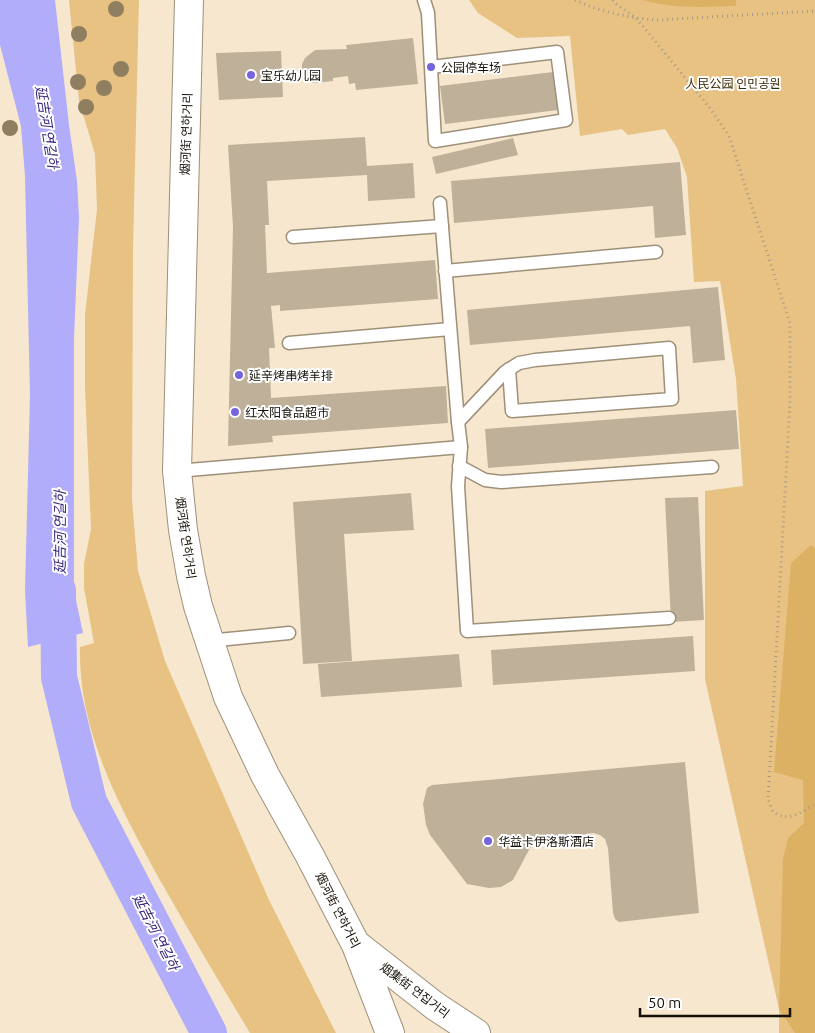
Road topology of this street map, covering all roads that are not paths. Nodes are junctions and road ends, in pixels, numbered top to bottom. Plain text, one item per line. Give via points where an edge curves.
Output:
1 (189, 0) edge
2 (424, 0) edge
3 (430, 67) junction
4 (440, 203) dead end
5 (442, 226) junction
6 (293, 237) dead end
7 (656, 252) dead end
8 (445, 271) junction
9 (450, 329) junction
10 (290, 343) dead end
11 (509, 369) junction
12 (458, 422) junction
13 (461, 447) junction
14 (459, 466) junction
15 (712, 467) dead end
16 (177, 471) junction
17 (669, 618) dead end
18 (289, 633) dead end
19 (208, 641) junction
20 (356, 945) junction
21 (390, 1033) edge
22 (476, 1033) edge

1 - 16 street, 烟河街 연하거리
2 - 3 lane via 428,14
3 - 3 lane via 435,141 566,120 557,52
4 - 5 lane
5 - 6 lane
5 - 8 lane
7 - 8 lane
8 - 9 lane
9 - 10 lane
9 - 12 lane
11 - 11 lane via 518,363 535,360 669,348 672,399 512,411
11 - 12 lane
12 - 13 lane
13 - 14 lane
13 - 16 lane
14 - 15 lane via 485,480 501,482
14 - 17 lane via 467,631
16 - 19 street, 烟河街 연하거리 via 191,576
18 - 19 lane
19 - 20 street, 烟河街 연하거리 via 232,706 265,775
20 - 21 street, 烟河街 연하거리
20 - 22 street, 烟集街 연집거리

